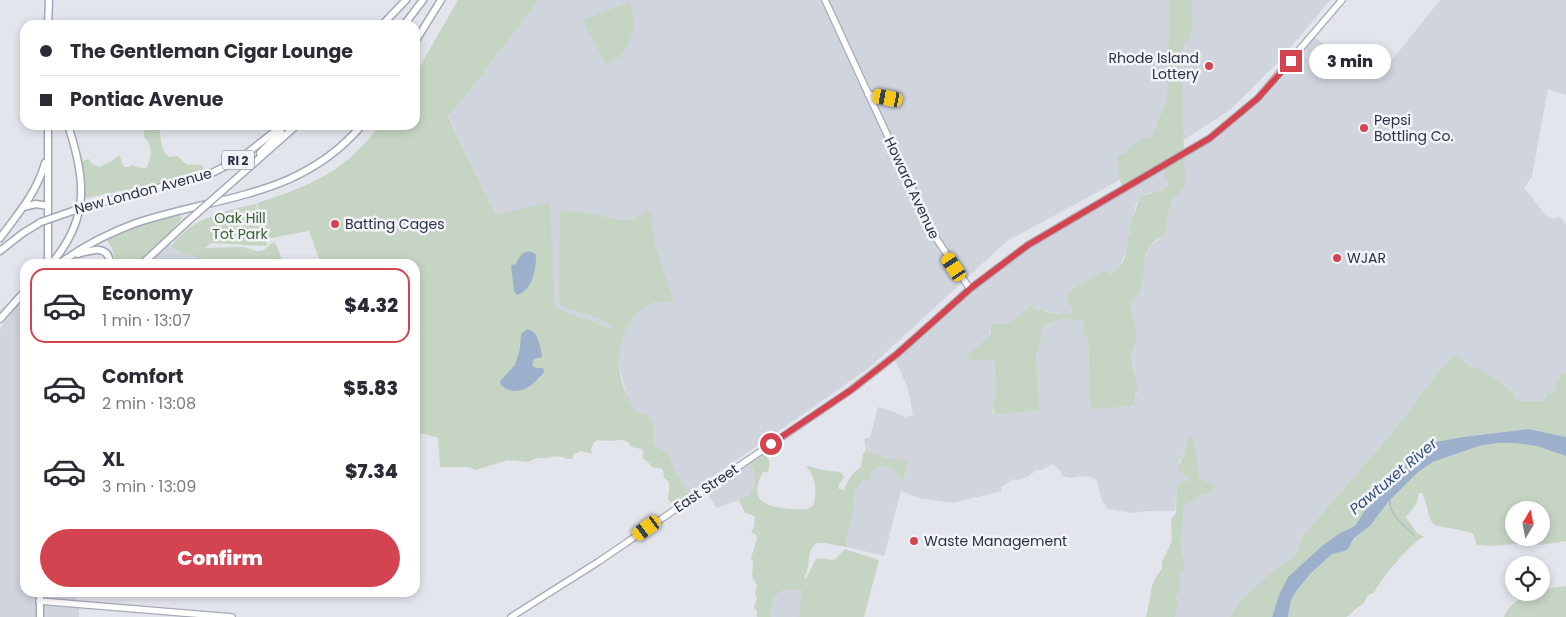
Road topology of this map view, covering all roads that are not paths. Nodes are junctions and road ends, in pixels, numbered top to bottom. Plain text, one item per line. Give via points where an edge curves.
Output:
1 (49, 0) edge
2 (406, 0) edge
3 (422, 0) edge
4 (440, 0) edge
5 (825, 0) edge
6 (1342, 0) edge
7 (48, 20) edge
8 (387, 20) edge
9 (408, 20) edge
10 (420, 34) edge
11 (868, 94) junction
12 (897, 97) dead end
13 (48, 130) edge
14 (70, 130) edge
15 (278, 130) edge
16 (281, 130) edge
17 (291, 130) edge
18 (358, 130) edge
19 (48, 155) junction
20 (248, 167) junction
21 (48, 206) junction
22 (23, 207) junction
23 (0, 238) edge
24 (0, 251) edge
25 (67, 258) joint
26 (53, 259) edge
27 (56, 259) edge
28 (110, 259) edge
29 (147, 259) edge
30 (970, 289) junction
31 (20, 297) edge
32 (0, 319) edge
33 (40, 597) edge
34 (40, 601) junction
35 (40, 617) edge
36 (232, 617) edge
37 (511, 617) edge

1 - 7 main road
2 - 8 main road
3 - 9 main road
4 - 10 main road
5 - 11 main road, Howard Avenue
6 - 30 main road, East Street via 1258,98 1210,138 1046,234
11 - 12 main road
11 - 30 main road, Howard Avenue via 932,232
13 - 19 main road
14 - 27 main road via 80,164 81,199 71,235
15 - 24 main road, New London Avenue / RI 2, bridge via 241,158 214,172 87,206 41,222
16 - 20 main road
17 - 20 main road
18 - 25 main road, New London Avenue via 329,158 290,180 138,223 97,240
19 - 21 main road
19 - 22 main road via 40,178
20 - 29 main road, New London Avenue, bridge
21 - 22 main road
21 - 26 main road
22 - 23 main road
25 - 28 main road via 99,250
30 - 37 main road, East Street via 851,390 544,598
31 - 32 main road
33 - 34 main road
34 - 35 main road
34 - 36 main road

